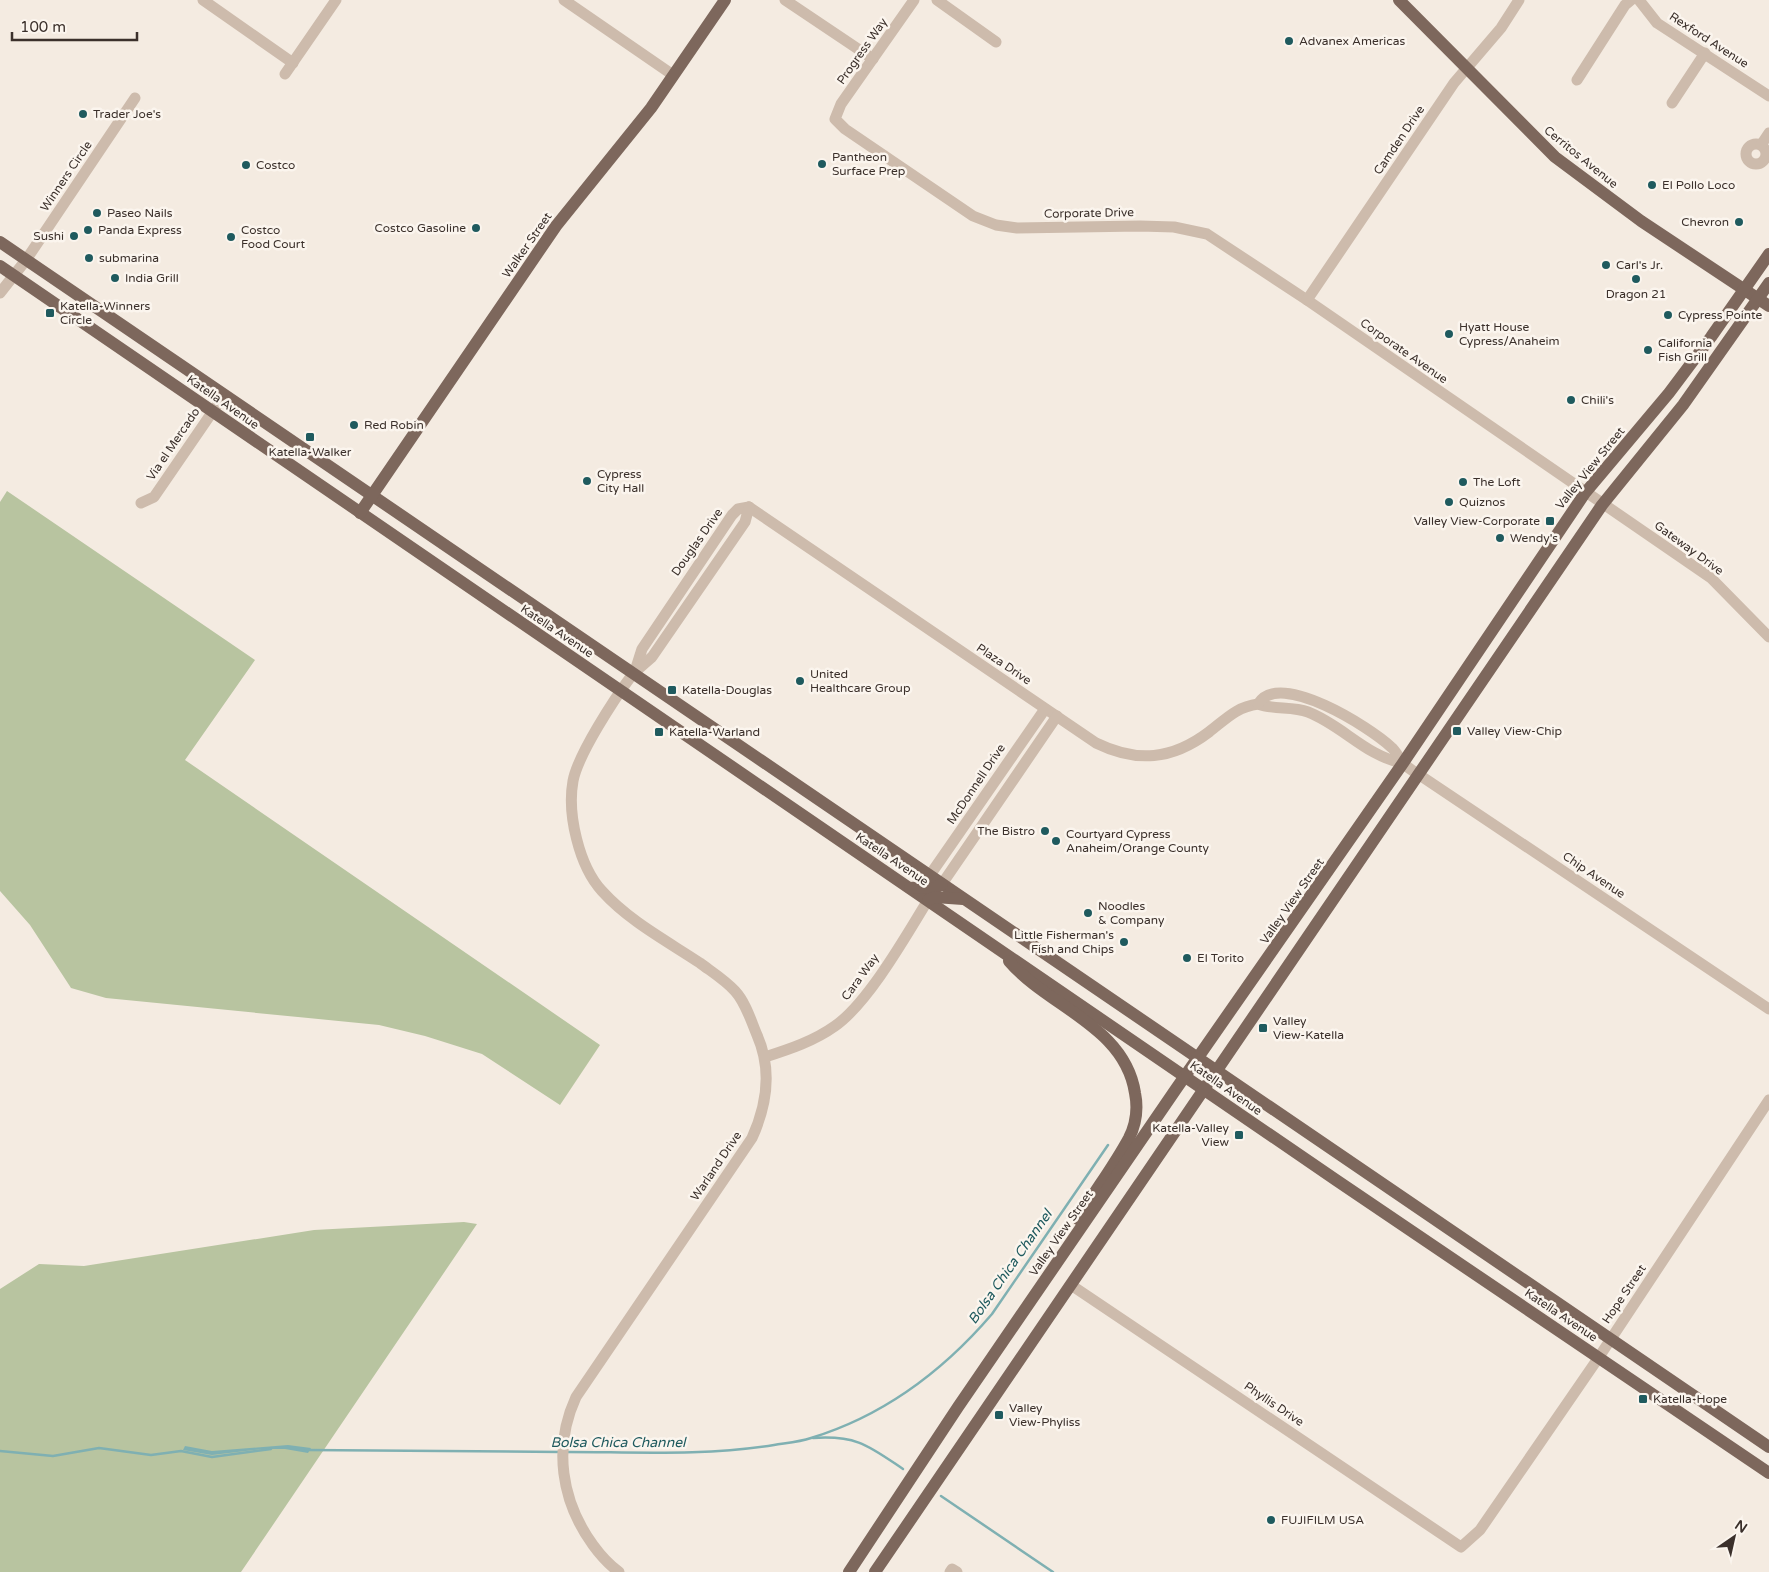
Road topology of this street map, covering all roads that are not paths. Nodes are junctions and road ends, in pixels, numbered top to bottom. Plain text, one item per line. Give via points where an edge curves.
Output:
1 (203, 0) edge
2 (336, 0) edge
3 (564, 0) edge
4 (725, 0) edge
5 (786, 0) edge
6 (914, 0) edge
7 (938, 0) edge
8 (1399, 0) edge
9 (1519, 0) edge
10 (1631, 0) edge
11 (1639, 0) edge
12 (996, 42) dead end
13 (1705, 53) junction
14 (873, 58) junction
15 (293, 63) junction
16 (1466, 67) junction
17 (285, 74) dead end
18 (673, 75) junction
19 (1577, 80) dead end
20 (1769, 96) edge
21 (135, 98) dead end
22 (1672, 103) dead end
23 (1769, 134) edge
24 (1761, 145) dead end
25 (973, 216) joint
26 (1207, 234) joint
27 (0, 242) edge
28 (1769, 254) edge
29 (26, 260) junction
30 (0, 266) edge
31 (12, 275) junction
32 (1769, 283) edge
33 (1744, 289) junction
34 (0, 292) edge
35 (1758, 299) junction
36 (1306, 300) junction
37 (1769, 306) edge
38 (224, 395) junction
39 (212, 412) junction
40 (1585, 493) junction
41 (371, 496) junction
42 (141, 503) dead end
43 (1602, 504) junction
44 (360, 513) junction
45 (1769, 637) edge
46 (634, 674) junction
47 (622, 691) junction
48 (1045, 709) junction
49 (1057, 716) junction
50 (1404, 763) junction
51 (1418, 774) junction
52 (930, 875) junction
53 (942, 884) junction
54 (910, 888) junction
55 (928, 900) junction
56 (965, 900) junction
57 (1000, 949) junction
58 (1769, 1009) edge
59 (765, 1058) junction
60 (1197, 1059) junction
61 (1216, 1072) junction
62 (1185, 1076) junction
63 (1204, 1089) junction
64 (1769, 1100) edge
65 (1057, 1263) junction
66 (1071, 1285) junction
67 (1611, 1340) junction
68 (1599, 1356) junction
69 (1769, 1447) edge
70 (1769, 1473) edge
71 (1461, 1547) joint
72 (619, 1572) edge
73 (848, 1572) edge
74 (875, 1572) edge

1 - 15 street
2 - 15 street
3 - 18 street
4 - 18 main road, Walker Street
5 - 14 street
6 - 14 street, Progress Way
7 - 12 street
8 - 16 main road, Cerritos Avenue
9 - 16 street, Camden Drive via 1501,28
10 - 19 street
11 - 13 street, Rexford Avenue via 1658,23
13 - 20 street, Rexford Avenue
13 - 22 street
14 - 25 street, Progress Way via 841,104 835,119 853,135
15 - 17 street
16 - 33 main road, Cerritos Avenue via 1519,123 1562,162
16 - 36 street, Camden Drive
18 - 41 main road, Walker Street via 651,108 556,226
21 - 29 street, Winners Circle
23 - 24 street
25 - 26 street, Corporate Drive via 996,225 1017,228 1157,226
26 - 36 street, Corporate Avenue
27 - 29 main road, Katella Avenue
28 - 33 main road, Valley View Street
29 - 31 street, Winners Circle
29 - 38 main road, Katella Avenue
30 - 31 main road, Katella Avenue
31 - 34 street, Winners Circle
31 - 39 main road, Katella Avenue
32 - 35 main road
33 - 35 main road, Cerritos Avenue
33 - 40 main road, Valley View Street via 1669,393
35 - 37 main road, Cerritos Avenue
35 - 43 main road via 1683,405
36 - 40 street, Corporate Avenue
38 - 39 street, Via el Mercado
38 - 41 main road, Katella Avenue
39 - 42 street, Via el Mercado via 154,497
39 - 44 main road, Katella Avenue
40 - 43 street, Gateway Drive
40 - 50 main road, Valley View Street
41 - 44 main road, Walker Street
41 - 46 main road, Katella Avenue
43 - 45 street, Gateway Drive via 1711,578
43 - 51 main road
44 - 47 main road, Katella Avenue
46 - 47 street
46 - 48 street, Plaza Drive via 652,657 745,522 749,507
46 - 52 main road, Katella Avenue
47 - 54 main road, Katella Avenue
47 - 59 street, Warland Drive via 585,751 573,780 574,833 590,872 601,890 619,908 720,977 736,992
48 - 49 street, Plaza Drive
48 - 52 street, McDonnell Drive
49 - 50 street, Plaza Drive via 1111,750 1129,755 1166,755 1210,732 1230,713 1258,704 1262,697 1273,693 1313,698 1392,747
49 - 53 street
50 - 51 street, Chip Avenue
50 - 60 main road, Valley View Street
51 - 58 street, Chip Avenue
51 - 61 main road
52 - 53 main road, Katella Avenue
53 - 54 main road via 934,889
53 - 56 main road, Katella Avenue
54 - 55 main road, Katella Avenue
55 - 56 main road via 935,897
55 - 57 main road, Katella Avenue
55 - 59 street, Cara Way via 848,1016 802,1045
56 - 60 main road, Katella Avenue
57 - 62 main road, Katella Avenue
57 - 65 main road via 1022,976 1110,1041 1125,1060 1134,1086 1136,1114 1130,1137 1061,1245
59 - 72 street, Warland Drive via 764,1105 752,1138 576,1398 568,1417 562,1446 563,1478 579,1526 608,1564
60 - 61 main road, Katella Avenue
60 - 62 main road, Valley View Street
61 - 63 main road
61 - 67 main road, Katella Avenue
62 - 63 main road, Katella Avenue
62 - 65 main road, Valley View Street
63 - 66 main road
63 - 68 main road, Katella Avenue
64 - 67 street, Hope Street
65 - 73 main road, Valley View Street
66 - 71 street, Phyllis Drive
66 - 74 main road
67 - 68 street, Hope Street
67 - 69 main road, Katella Avenue
68 - 70 main road, Katella Avenue
68 - 71 street, Hope Street via 1480,1530

